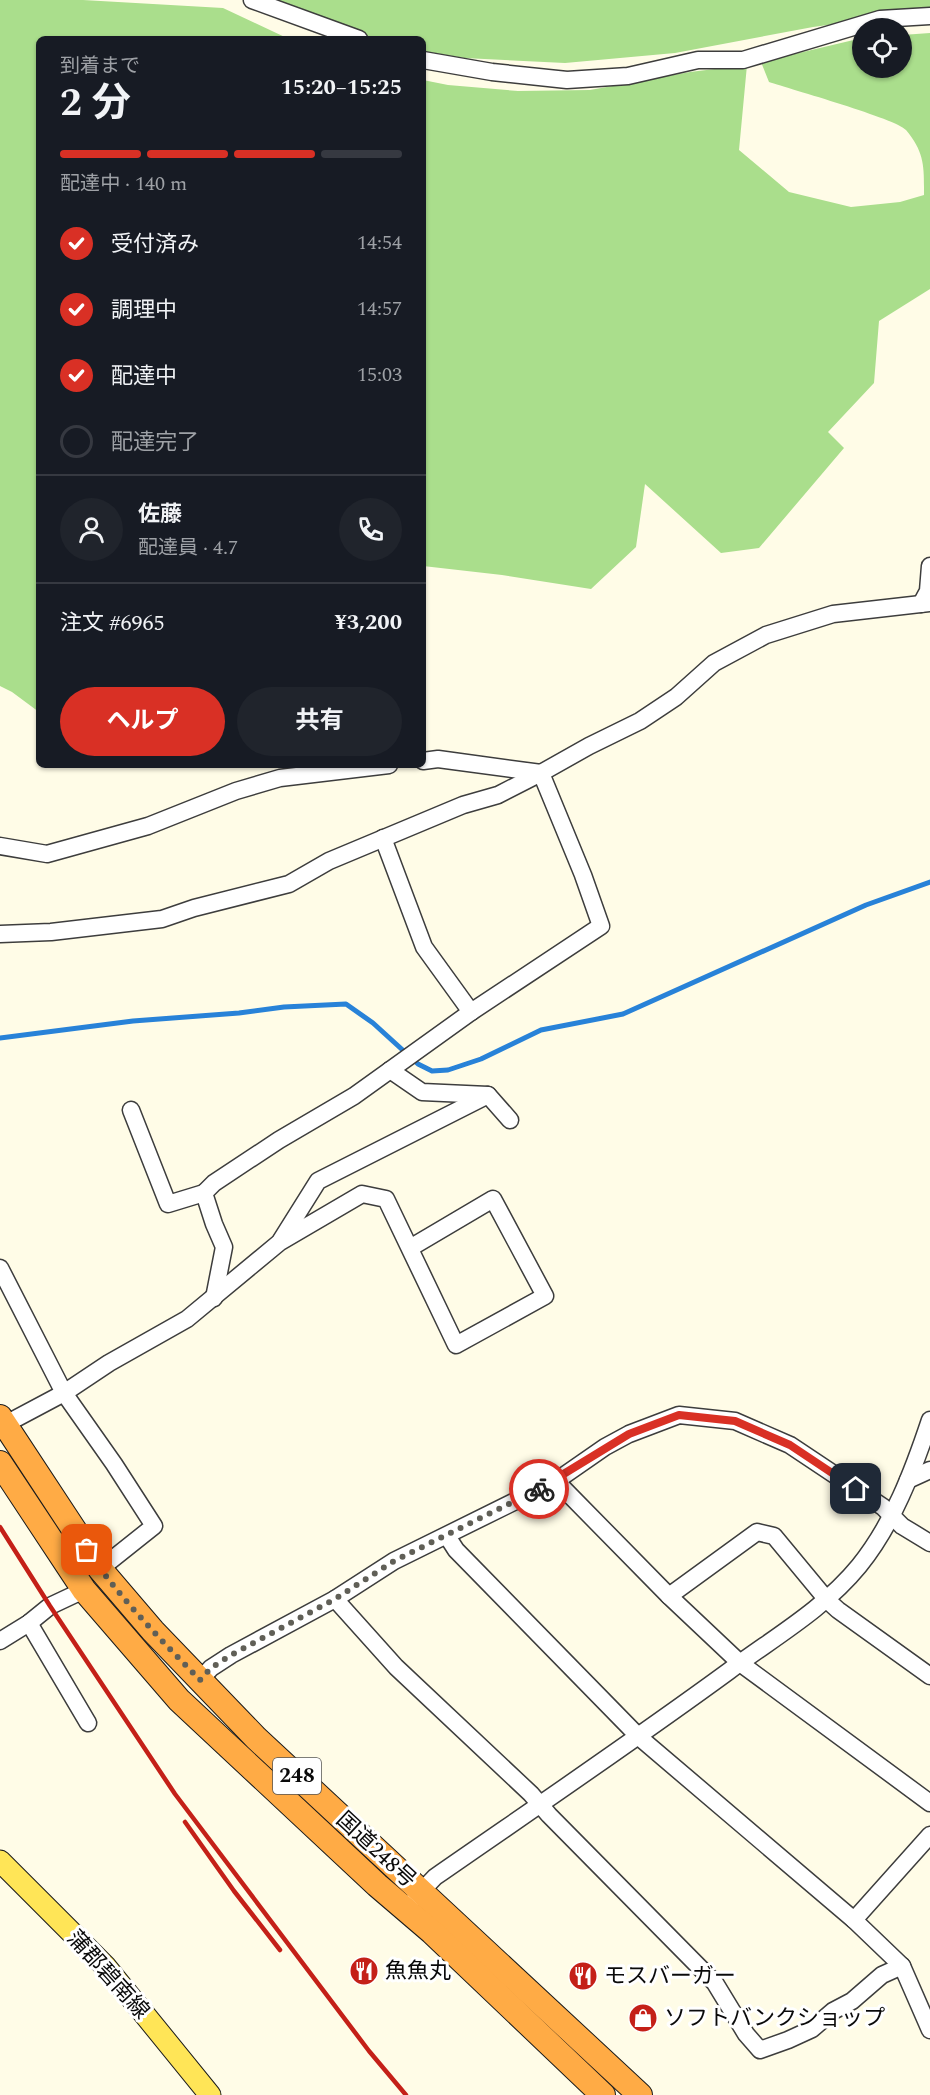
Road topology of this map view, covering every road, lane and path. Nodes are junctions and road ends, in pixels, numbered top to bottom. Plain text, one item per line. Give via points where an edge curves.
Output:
1 (252, 0) edge
2 (930, 16) edge
3 (351, 36) edge
4 (426, 61) edge
5 (930, 566) edge
6 (925, 604) edge
7 (426, 761) edge
8 (364, 768) edge
9 (541, 773) junction
10 (383, 838) junction
11 (0, 846) edge
12 (0, 934) edge
13 (471, 1012) junction
14 (390, 1070) junction
15 (488, 1095) junction
16 (131, 1110) dead end
17 (510, 1120) dead end
18 (204, 1193) junction
19 (280, 1242) junction
20 (410, 1248) junction
21 (0, 1268) edge
22 (214, 1298) junction
23 (64, 1393) junction
24 (930, 1420) edge
25 (2, 1423) edge
26 (0, 1463) edge
27 (930, 1470) edge
28 (908, 1480) junction
29 (556, 1481) junction
30 (891, 1517) junction
31 (447, 1536) junction
32 (930, 1542) edge
33 (100, 1569) junction
34 (84, 1590) junction
35 (669, 1596) junction
36 (335, 1599) junction
37 (827, 1600) junction
38 (29, 1623) junction
39 (0, 1641) edge
40 (740, 1663) junction
41 (930, 1676) edge
42 (200, 1680) junction
43 (88, 1723) dead end
44 (639, 1737) junction
45 (930, 1803) edge
46 (541, 1804) junction
47 (930, 1835) edge
48 (0, 1860) edge
49 (421, 1892) junction
50 (404, 1909) junction
51 (854, 1920) junction
52 (902, 1965) junction
53 (930, 2030) edge
54 (205, 2094) edge
55 (603, 2095) edge
56 (640, 2095) edge

1 - 3 street
2 - 4 street via 880,20 743,60 698,60 628,76 567,80
5 - 6 street
6 - 9 street via 833,614 766,635 714,663 676,697 640,721
7 - 9 street
8 - 11 street via 280,778 148,826 46,854
9 - 10 street via 498,795
9 - 13 street via 601,926
10 - 12 street via 329,861 289,884 162,919
10 - 13 street via 424,948
13 - 14 street
14 - 15 street via 422,1092
14 - 18 street
15 - 17 street
15 - 19 street via 318,1181
16 - 18 street via 168,1204
18 - 22 street via 225,1247
19 - 20 street via 362,1194 386,1199
19 - 22 street
20 - 20 street via 456,1345 545,1296 493,1199
21 - 23 street
22 - 23 street via 187,1319
23 - 25 street
23 - 33 street via 154,1526
24 - 28 street
25 - 33 highway, 国道248号 / 248
26 - 34 highway, 国道248号 / 248
27 - 28 street
28 - 30 street
29 - 30 street via 629,1434 679,1415 735,1421 790,1445 883,1507
29 - 31 street
29 - 35 street
30 - 32 street
30 - 37 street via 859,1565
31 - 36 street via 394,1561
31 - 44 street via 456,1550
33 - 42 highway, 国道248号 / 248
34 - 38 street via 50,1606
34 - 50 highway, 国道248号 / 248 via 179,1700
35 - 37 street via 757,1532 774,1536
35 - 40 street
36 - 42 street via 231,1655
36 - 46 street via 396,1667
37 - 40 street
37 - 41 street
38 - 39 street
38 - 43 street
40 - 44 street
40 - 45 street
42 - 49 highway, 国道248号 / 248 via 256,1738
44 - 46 street
44 - 51 street
46 - 49 street via 435,1877
46 - 52 street via 715,1983 760,2050 812,2029 882,1975
47 - 51 street
48 - 54 main road, 蒲郡碧南線 via 106,1967
49 - 50 street
49 - 56 highway, 国道248号 / 248
50 - 55 highway, 国道248号 / 248
51 - 52 street
52 - 53 street

